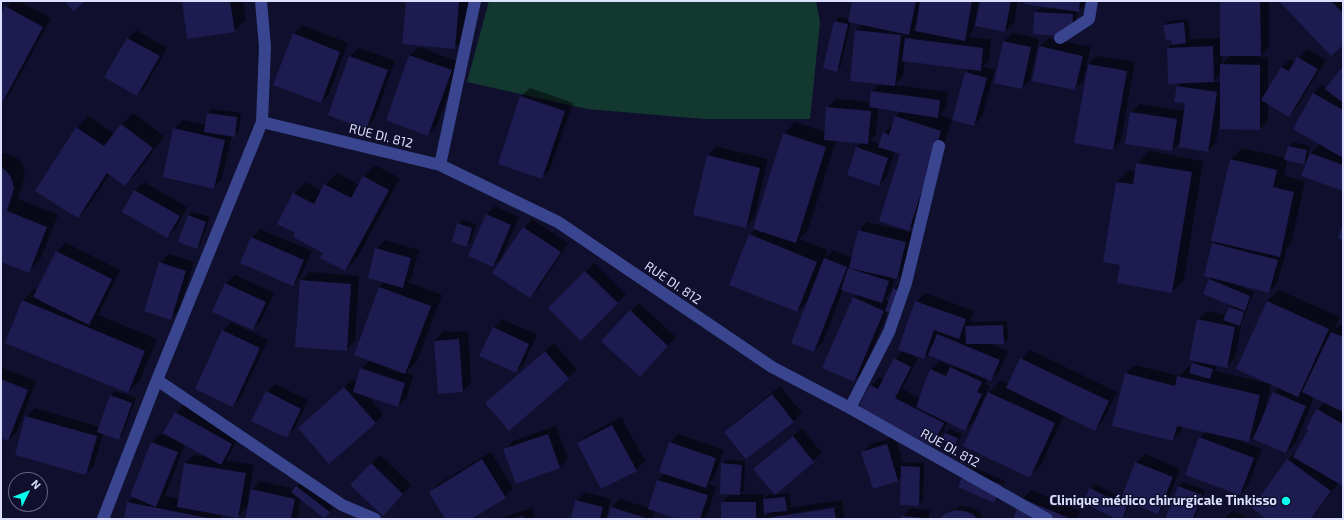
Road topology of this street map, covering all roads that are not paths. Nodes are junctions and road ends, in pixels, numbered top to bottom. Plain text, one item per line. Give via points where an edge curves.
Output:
1 (261, 1) edge
2 (475, 1) edge
3 (1092, 1) edge
4 (1060, 38) dead end
5 (262, 122) junction
6 (939, 146) dead end
7 (440, 165) junction
8 (157, 380) junction
9 (850, 408) junction
10 (103, 519) edge
11 (375, 519) edge
12 (1047, 519) edge

1 - 5 street via 265,47
2 - 7 street
3 - 4 street via 1089,19
5 - 7 street, RUE DI. 812
5 - 8 street
6 - 9 street via 906,283 889,332
7 - 9 street, RUE DI. 812 via 558,222 772,367
8 - 10 street
8 - 11 street via 342,505
9 - 12 street, RUE DI. 812

